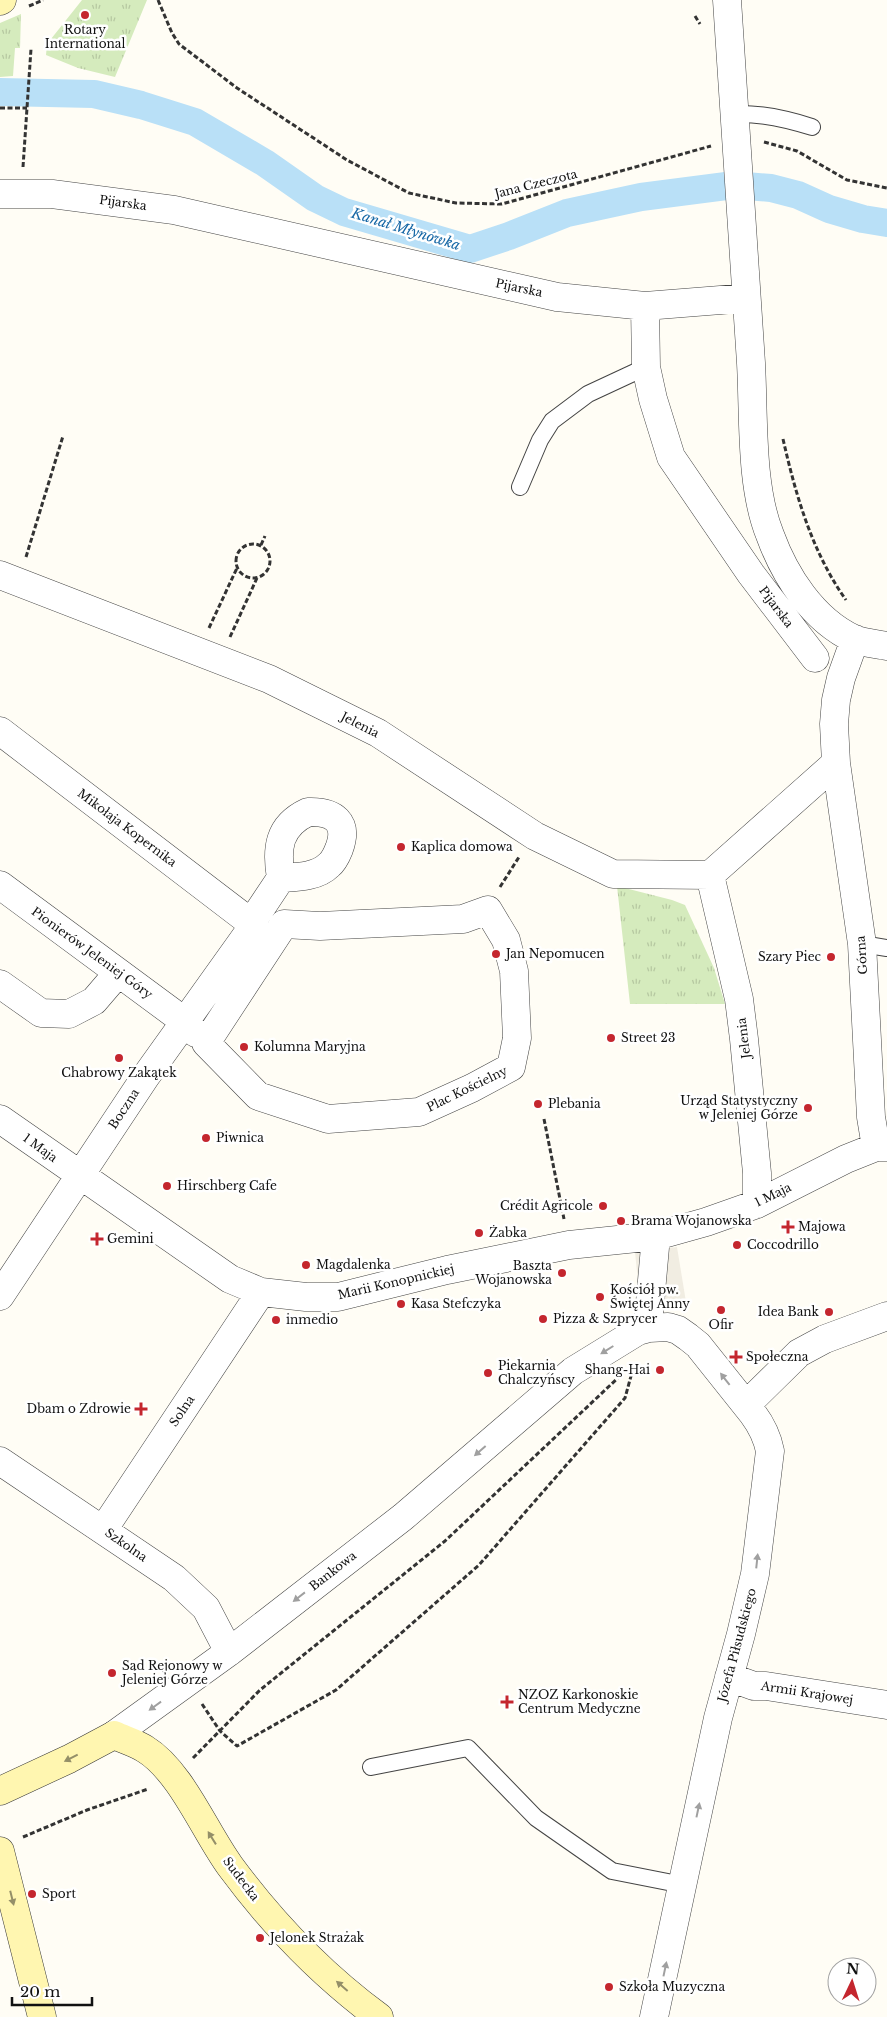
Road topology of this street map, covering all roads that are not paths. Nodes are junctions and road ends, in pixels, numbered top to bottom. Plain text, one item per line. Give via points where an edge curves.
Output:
1 (727, 0) edge
2 (735, 114) junction
3 (812, 126) dead end
4 (22, 196) edge
5 (746, 298) junction
6 (645, 306) junction
7 (646, 367) junction
8 (520, 487) dead end
9 (0, 574) edge
10 (854, 640) junction
11 (887, 646) edge
12 (815, 658) dead end
13 (0, 731) edge
14 (836, 764) junction
15 (710, 875) junction
16 (281, 878) dead end
17 (0, 885) edge
18 (253, 924) junction
19 (875, 946) edge
20 (118, 973) junction
21 (0, 984) edge
22 (184, 1021) junction
23 (206, 1043) junction
24 (0, 1119) edge
25 (882, 1147) edge
26 (79, 1176) junction
27 (756, 1204) junction
28 (656, 1236) junction
29 (262, 1292) junction
30 (0, 1296) edge
31 (887, 1316) edge
32 (649, 1321) junction
33 (746, 1405) junction
34 (0, 1461) edge
35 (103, 1530) junction
36 (229, 1652) junction
37 (729, 1677) junction
38 (887, 1705) edge
39 (114, 1735) junction
40 (371, 1767) dead end
41 (0, 1791) edge
42 (10, 1845) edge
43 (683, 1885) junction
44 (42, 2017) edge
45 (379, 2017) edge
46 (654, 2017) edge

1 - 2 street
2 - 3 lane via 785,118
2 - 5 street
4 - 6 street, Pijarska via 52,194 174,210 557,297
5 - 6 street
5 - 10 street via 757,466 764,518 792,581 822,617
6 - 7 street, Pijarska
7 - 8 lane via 588,394 552,421 540,440
7 - 12 street, Pijarska via 671,457 751,574
9 - 15 street, Jelenia via 269,679 378,733 535,836 613,874
10 - 11 street
10 - 14 street via 836,700
13 - 18 street, Mikołaja Kopernika
14 - 15 street
14 - 19 street, Górna
15 - 27 street, Jelenia via 739,999 757,1173
16 - 18 street, Boczna
17 - 20 street, Pionierów Jeleniej Góry
18 - 22 street, Boczna
19 - 25 street, Górna via 869,1075 871,1117
20 - 21 street via 94,1001 69,1014 41,1013
20 - 22 street, Pionierów Jeleniej Góry
22 - 23 street, Plac Kościelny
22 - 26 street, Boczna
23 - 23 street, Plac Kościelny via 258,1096 328,1120 419,1112 512,1067 517,1038 514,971 506,940 488,910 463,919 320,926 284,924
24 - 26 street, 1 Maja
25 - 27 street, 1 Maja via 846,1159
26 - 29 street, Marii Konopnickiej via 230,1280
26 - 30 street, Boczna
27 - 28 street, 1 Maja
28 - 29 street, Marii Konopnickiej via 570,1245 447,1270 338,1297
28 - 32 street
29 - 35 street, Solna
31 - 33 street via 824,1339 799,1353
33 -> 32 street, Józefa Piłsudskiego via 688,1336
32 -> 36 street, Bankowa via 573,1370 403,1517
37 -> 33 street, Józefa Piłsudskiego via 755,1574 770,1450 762,1426
34 - 35 street, Szkolna
35 - 36 street, Szkolna via 174,1578 206,1608
36 -> 39 street, Bankowa
37 - 38 street, Armii Krajowej via 754,1686
43 -> 37 street, Józefa Piłsudskiego
39 -> 41 street, Bankowa
45 -> 39 street, Sudecka via 283,1932 229,1865 183,1791 159,1760
40 - 43 lane via 468,1748 536,1818 612,1871
42 -> 44 street
46 -> 43 street, Józefa Piłsudskiego

